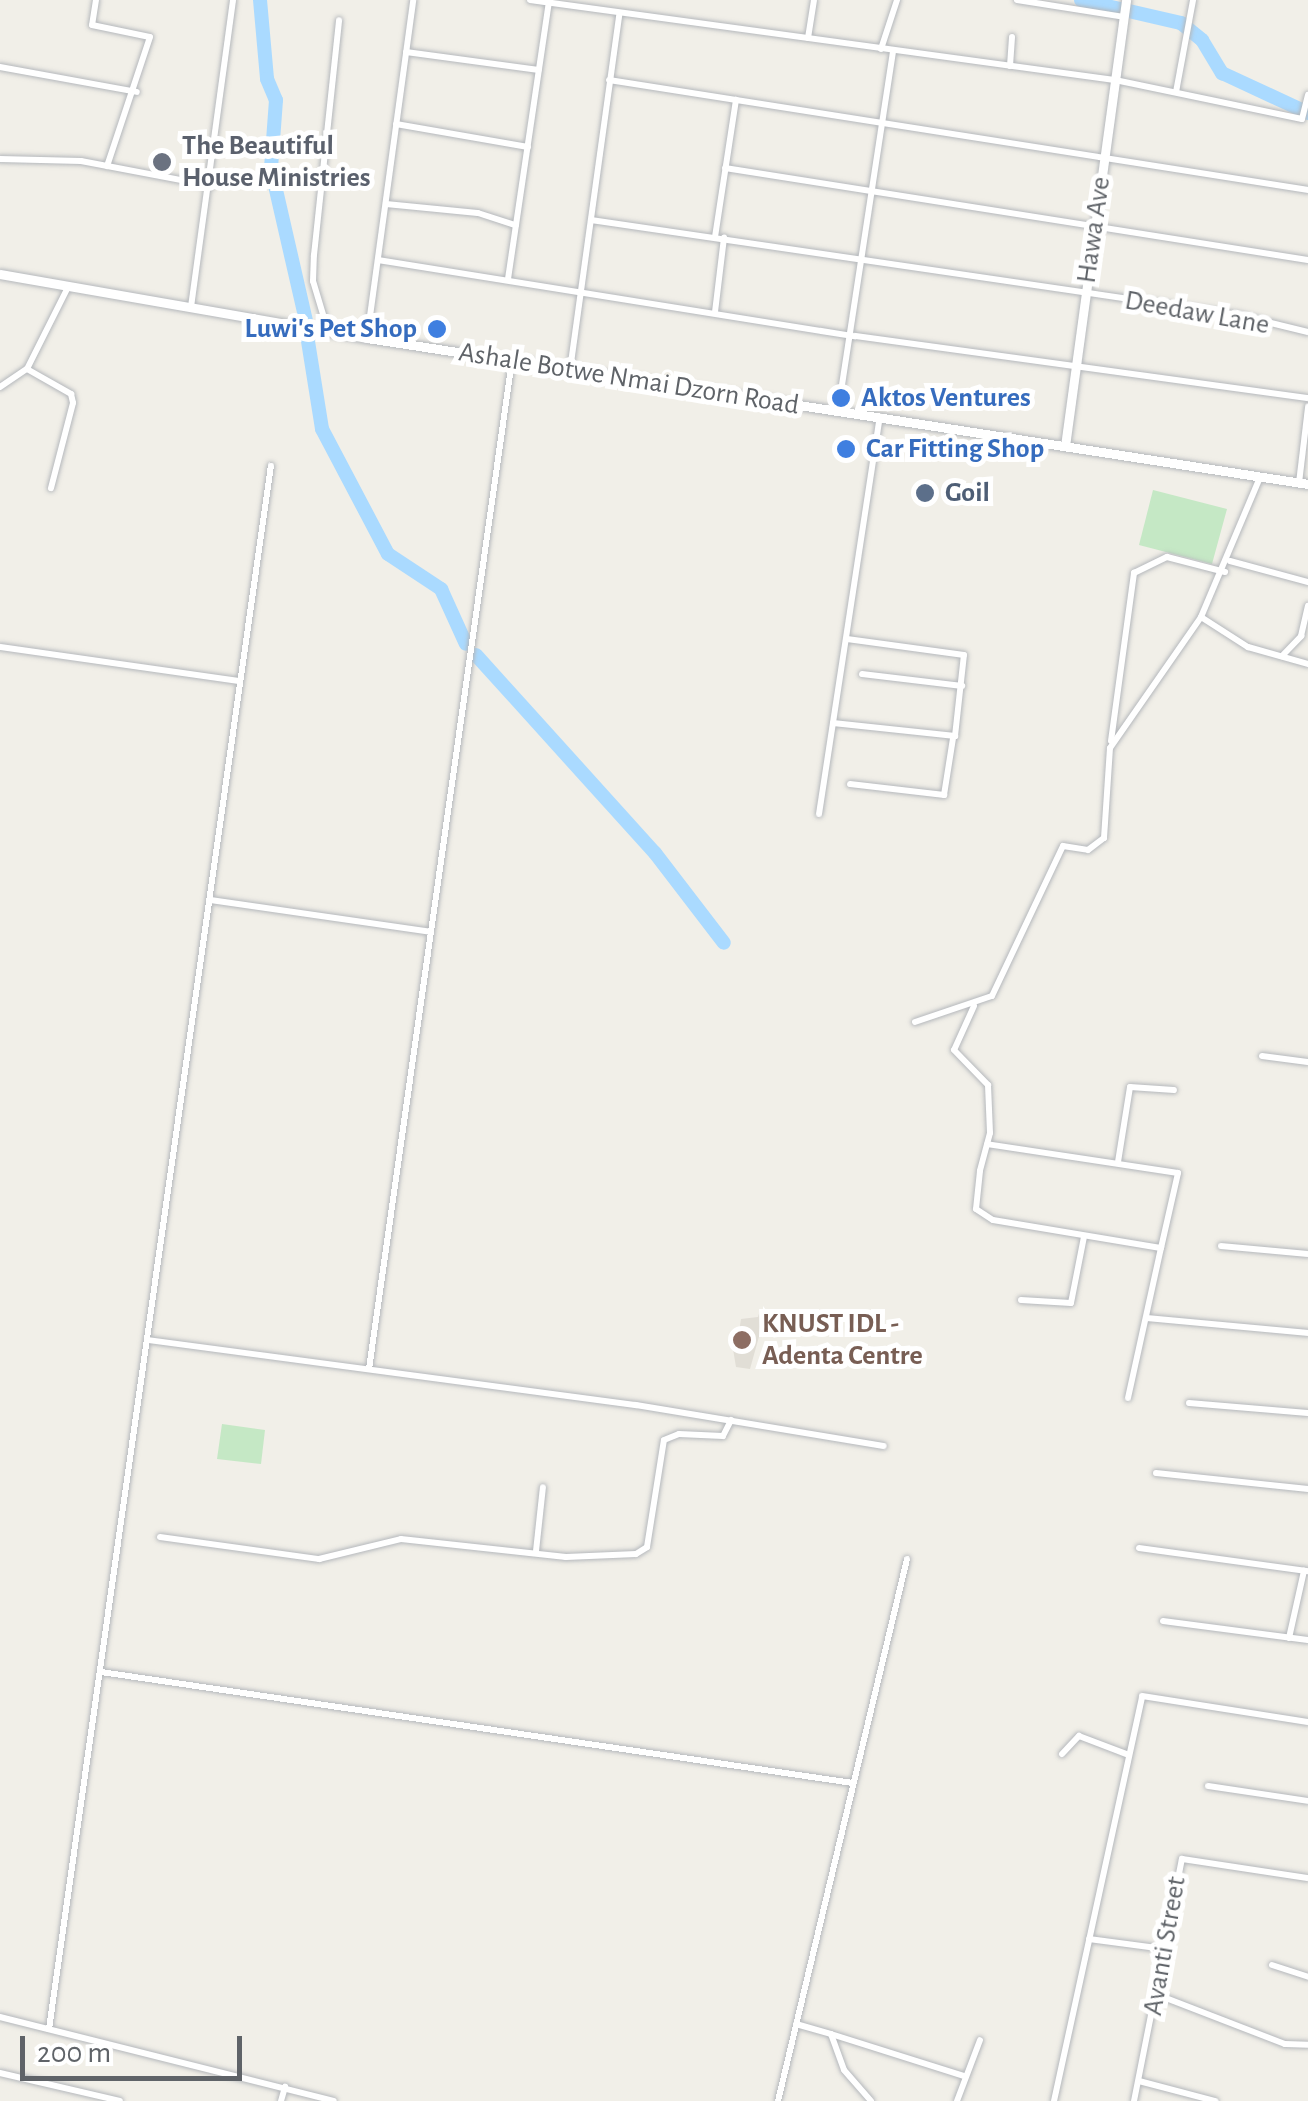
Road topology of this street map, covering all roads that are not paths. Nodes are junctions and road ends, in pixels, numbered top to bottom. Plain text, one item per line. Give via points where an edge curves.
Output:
1 (96, 0) edge
2 (233, 0) edge
3 (413, 0) edge
4 (530, 0) edge
5 (814, 0) edge
6 (897, 0) edge
7 (1017, 0) edge
8 (1193, 0) edge
9 (549, 4) junction
10 (1125, 9) edge
11 (618, 15) junction
12 (339, 20) dead end
13 (1012, 37) dead end
14 (808, 38) junction
15 (880, 49) junction
16 (893, 50) junction
17 (406, 52) junction
18 (1010, 66) junction
19 (0, 67) edge
20 (538, 70) junction
21 (609, 80) junction
22 (1115, 80) junction
23 (136, 92) junction
24 (1176, 92) junction
25 (1308, 95) edge
26 (736, 100) junction
27 (883, 122) junction
28 (396, 124) junction
29 (528, 148) junction
30 (1104, 157) junction
31 (0, 158) edge
32 (107, 166) junction
33 (725, 168) junction
34 (212, 186) junction
35 (1308, 190) edge
36 (874, 191) junction
37 (386, 204) junction
38 (591, 220) junction
39 (516, 224) junction
40 (1094, 228) junction
41 (720, 238) junction
42 (378, 260) junction
43 (866, 260) junction
44 (1308, 260) edge
45 (4, 275) edge
46 (508, 279) junction
47 (68, 286) junction
48 (582, 291) junction
49 (1086, 295) junction
50 (191, 308) junction
51 (715, 312) junction
52 (328, 332) junction
53 (1308, 332) edge
54 (854, 336) junction
55 (367, 338) junction
56 (512, 362) junction
57 (1074, 368) junction
58 (27, 369) junction
59 (570, 370) junction
60 (0, 386) edge
61 (1308, 398) edge
62 (1308, 407) edge
63 (838, 411) junction
64 (880, 417) junction
65 (1065, 446) junction
66 (271, 466) dead end
67 (1260, 477) junction
68 (1303, 483) edge
69 (51, 488) dead end
70 (1230, 561) junction
71 (1224, 572) junction
72 (1308, 582) edge
73 (1308, 606) edge
74 (1201, 618) junction
75 (847, 640) junction
76 (0, 647) edge
77 (1281, 656) junction
78 (1308, 664) edge
79 (862, 674) dead end
80 (238, 681) junction
81 (962, 686) junction
82 (834, 723) junction
83 (953, 738) junction
84 (1110, 748) junction
85 (850, 784) dead end
86 (819, 814) dead end
87 (210, 900) junction
88 (431, 932) junction
89 (974, 1005) junction
90 (915, 1022) dead end
91 (1262, 1056) dead end
92 (1308, 1062) edge
93 (1174, 1090) dead end
94 (987, 1144) junction
95 (1118, 1162) junction
96 (1084, 1236) junction
97 (1222, 1246) dead end
98 (1161, 1248) junction
99 (1308, 1254) edge
100 (1020, 1300) dead end
101 (1147, 1318) junction
102 (1308, 1333) edge
103 (148, 1340) junction
104 (369, 1369) junction
105 (1128, 1398) dead end
106 (1189, 1403) dead end
107 (1308, 1413) edge
108 (731, 1420) junction
109 (884, 1446) dead end
110 (1156, 1473) dead end
111 (542, 1487) dead end
112 (1308, 1489) edge
113 (160, 1537) dead end
114 (1138, 1548) dead end
115 (536, 1551) junction
116 (907, 1558) dead end
117 (1306, 1571) edge
118 (1163, 1620) dead end
119 (1289, 1638) junction
120 (1308, 1640) edge
121 (101, 1672) junction
122 (1308, 1722) edge
123 (1062, 1754) dead end
124 (1129, 1755) junction
125 (853, 1782) junction
126 (1208, 1786) dead end
127 (1308, 1801) edge
128 (1308, 1878) edge
129 (1089, 1939) junction
130 (1164, 1949) junction
131 (1272, 1965) dead end
132 (1308, 1978) edge
133 (1158, 1996) junction
134 (0, 2018) edge
135 (796, 2024) junction
136 (49, 2029) junction
137 (831, 2034) junction
138 (980, 2040) dead end
139 (1308, 2045) edge
140 (0, 2073) edge
141 (964, 2076) junction
142 (1139, 2081) junction
143 (285, 2087) junction
144 (120, 2101) edge
145 (281, 2101) edge
146 (334, 2101) edge
147 (778, 2101) edge
148 (870, 2101) edge
149 (957, 2101) edge
150 (1054, 2101) edge
151 (1134, 2101) edge
152 (1215, 2101) edge

1 - 23 street via 92,26 150,34
2 - 34 street
3 - 17 street
4 - 9 street
5 - 14 street
6 - 15 street
7 - 10 street
8 - 24 street
9 - 11 street
9 - 20 street
10 - 22 main road, Hawa Ave
11 - 14 street
11 - 21 street
12 - 52 street via 313,281
13 - 18 street
14 - 15 street
15 - 16 street
16 - 18 street
16 - 27 street
17 - 20 street
17 - 28 street
18 - 22 street
19 - 23 street
20 - 29 street
21 - 26 street
21 - 38 street
22 - 24 street
22 - 30 main road, Hawa Ave
23 - 32 street
24 - 25 street via 1303,115
26 - 27 street
26 - 33 street
27 - 30 street
27 - 36 street
28 - 29 street
28 - 37 street
29 - 39 street
30 - 35 street
30 - 40 main road, Hawa Ave
31 - 32 street
32 - 34 street
33 - 36 street
33 - 41 street
34 - 50 street
36 - 40 street
36 - 43 street
37 - 39 street via 478,213
37 - 42 street
38 - 41 street, Deedaw Lane
38 - 48 street
39 - 46 street
40 - 44 street
40 - 49 main road, Hawa Ave
41 - 43 street, Deedaw Lane
41 - 51 street
42 - 46 street
42 - 55 street
43 - 49 street, Deedaw Lane
43 - 54 street
45 - 47 main road, Ashale Botwe Nmai Dzorn Road
46 - 48 street
47 - 50 main road, Ashale Botwe Nmai Dzorn Road
47 - 58 street
48 - 51 street
48 - 59 street
49 - 53 street, Deedaw Lane
49 - 57 main road, Hawa Ave
50 - 52 main road, Ashale Botwe Nmai Dzorn Road
51 - 54 street
52 - 55 main road, Ashale Botwe Nmai Dzorn Road
54 - 57 street
54 - 63 street
55 - 56 main road, Ashale Botwe Nmai Dzorn Road
56 - 59 main road, Ashale Botwe Nmai Dzorn Road
56 - 88 street
57 - 61 street
57 - 65 main road, Hawa Ave
58 - 60 street
58 - 69 street via 71,394 73,403
59 - 63 main road, Ashale Botwe Nmai Dzorn Road
62 - 68 street
63 - 64 main road, Ashale Botwe Nmai Dzorn Road
64 - 65 main road, Ashale Botwe Nmai Dzorn Road
64 - 75 street
65 - 67 main road, Ashale Botwe Nmai Dzorn Road
66 - 80 street
67 - 68 main road, Ashale Botwe Nmai Dzorn Road
67 - 70 street
70 - 71 street
70 - 72 street
71 - 74 street
71 - 84 street via 1168,557 1134,573
73 - 77 street via 1301,636
74 - 77 street via 1238,642
74 - 84 street
75 - 81 street via 964,656
75 - 82 street
76 - 80 street
77 - 78 street
79 - 81 street
80 - 87 street
81 - 83 street
82 - 83 street
82 - 86 street
83 - 85 street via 944,795
84 - 89 street via 1104,838 1088,850 1063,846 1003,983
87 - 88 street
87 - 103 street
88 - 104 street
89 - 90 street
89 - 94 street via 954,1050 988,1085
91 - 92 street
93 - 95 street via 1130,1087
94 - 95 street
94 - 96 street via 977,1196 983,1217
95 - 98 street via 1178,1173
96 - 98 street
96 - 100 street via 1071,1303
97 - 99 street
98 - 101 street
101 - 102 street
101 - 105 street
103 - 104 street
103 - 121 street
104 - 108 street
106 - 107 street
108 - 109 street
108 - 115 street via 723,1436 664,1440 647,1546 636,1554 566,1557
110 - 112 street
111 - 115 street
113 - 115 street via 319,1559 400,1539
114 - 117 street
116 - 125 street
117 - 119 street
118 - 119 street
119 - 120 street
121 - 125 street
121 - 136 street
122 - 124 street via 1144,1695
123 - 124 street via 1079,1736
124 - 129 street
125 - 135 street
126 - 127 street
128 - 130 street, Avanti Street via 1182,1858
129 - 130 street
129 - 150 street
130 - 133 street, Avanti Street
131 - 132 street
133 - 139 street via 1285,2044
133 - 142 street, Avanti Street
134 - 136 street
135 - 137 street
135 - 147 street
136 - 143 street
137 - 141 street
137 - 148 street via 844,2070
138 - 141 street
140 - 144 street
141 - 149 street
142 - 151 street, Avanti Street
142 - 152 street
143 - 145 street
143 - 146 street

